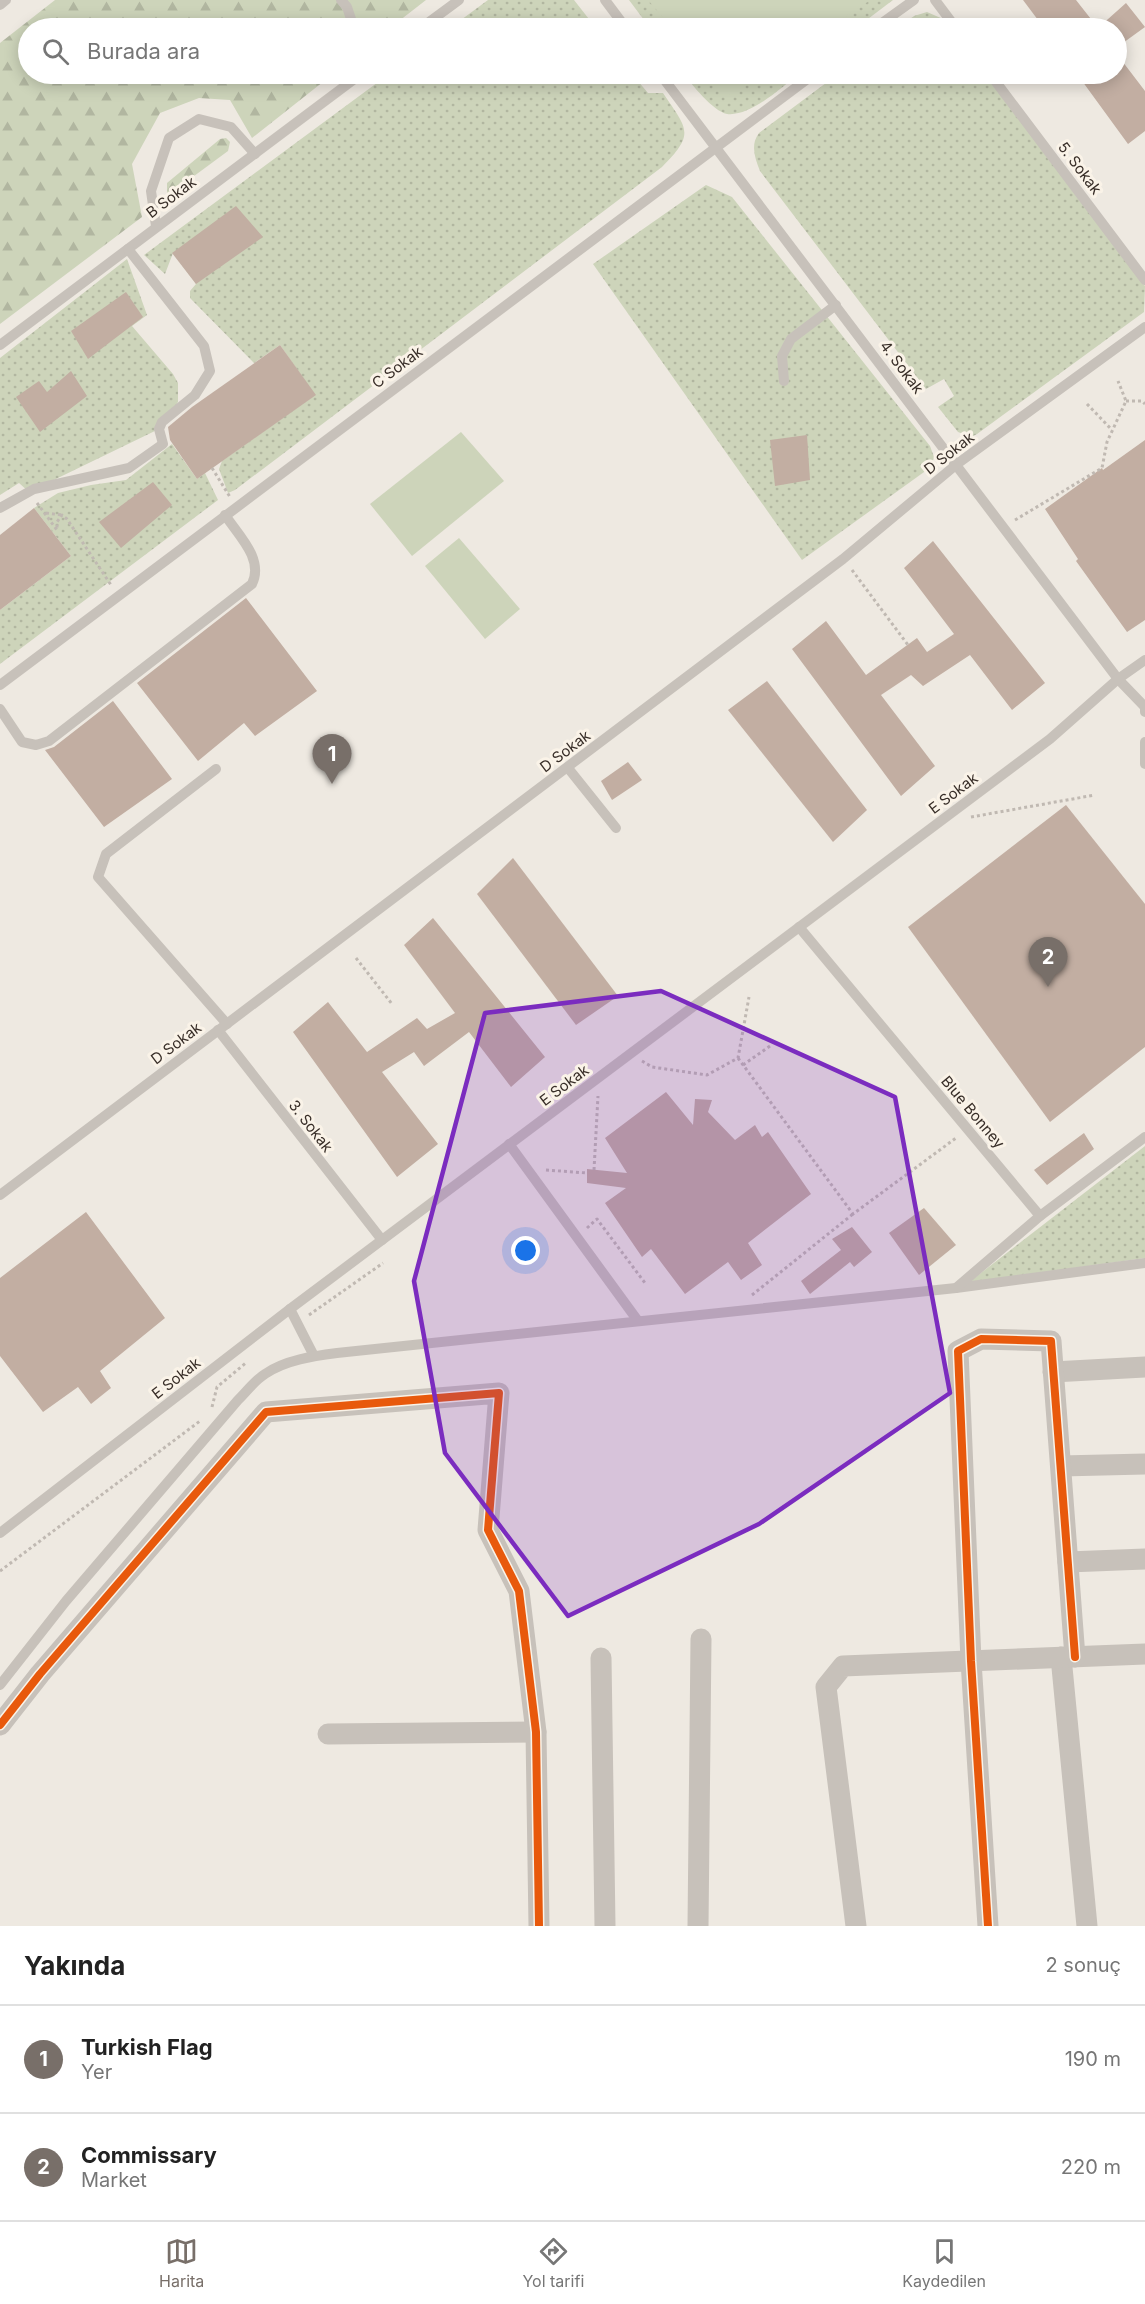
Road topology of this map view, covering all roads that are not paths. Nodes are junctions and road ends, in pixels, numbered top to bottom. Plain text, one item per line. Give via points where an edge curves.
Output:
1 (6, 0) edge
2 (341, 0) edge
3 (459, 0) edge
4 (605, 0) edge
5 (914, 0) edge
6 (935, 0) edge
7 (0, 5) edge
8 (351, 18) edge
9 (435, 18) edge
10 (618, 18) edge
11 (889, 18) edge
12 (948, 18) edge
13 (349, 84) edge
14 (668, 84) edge
15 (800, 84) edge
16 (998, 84) edge
17 (715, 146) junction
18 (255, 154) junction
19 (156, 226) junction
20 (128, 249) junction
21 (1145, 280) edge
22 (836, 305) junction
23 (1145, 327) edge
24 (0, 345) edge
25 (784, 381) dead end
26 (957, 464) junction
27 (0, 508) edge
28 (225, 515) junction
29 (1145, 660) edge
30 (1118, 679) junction
31 (0, 685) edge
32 (1145, 707) edge
33 (0, 709) edge
34 (1145, 712) edge
35 (1145, 742) edge
36 (1145, 764) edge
37 (568, 768) junction
38 (216, 769) dead end
39 (616, 828) dead end
40 (799, 927) junction
41 (222, 1027) junction
42 (1145, 1137) edge
43 (509, 1144) junction
44 (0, 1195) edge
45 (1040, 1216) junction
46 (382, 1240) junction
47 (1145, 1263) edge
48 (956, 1288) junction
49 (290, 1309) junction
50 (638, 1321) junction
51 (314, 1356) junction
52 (1145, 1367) edge
53 (1053, 1372) junction
54 (1145, 1464) edge
55 (1060, 1467) junction
56 (0, 1533) edge
57 (1145, 1559) edge
58 (1068, 1562) junction
59 (702, 1639) dead end
60 (1145, 1654) edge
61 (1068, 1657) junction
62 (601, 1658) dead end
63 (972, 1661) junction
64 (0, 1685) edge
65 (0, 1725) edge
66 (536, 1732) junction
67 (328, 1734) dead end
68 (539, 1926) edge
69 (605, 1926) edge
70 (698, 1926) edge
71 (856, 1926) edge
72 (988, 1926) edge
73 (1087, 1926) edge

1 - 7 lane
2 - 8 lane
3 - 9 lane
4 - 10 lane
5 - 11 lane
6 - 12 lane
13 - 18 lane, B Sokak
14 - 17 lane, 4. Sokak
15 - 17 lane, C Sokak
16 - 21 lane, 5. Sokak
17 - 22 lane, 4. Sokak
17 - 28 lane, C Sokak
18 - 19 lane, B Sokak
18 - 19 lane via 231,128 199,120 169,138 151,191
19 - 20 lane, B Sokak
20 - 24 lane, B Sokak
20 - 27 lane via 204,346 210,370 195,395 162,422 159,429 163,444 129,468 29,492
22 - 25 lane via 791,339 782,356
22 - 26 lane, 4. Sokak
23 - 26 lane, D Sokak
26 - 30 lane, 4. Sokak
26 - 37 lane, D Sokak via 843,559
28 - 31 lane, C Sokak
28 - 33 lane via 255,559 252,584 49,741 36,745 22,742
29 - 30 lane, E Sokak
30 - 32 lane, 4. Sokak
30 - 40 lane, E Sokak via 1050,739
32 - 34 lane
35 - 36 lane
37 - 39 lane
37 - 41 lane, D Sokak
38 - 41 lane, 3. Sokak via 106,854 98,877
40 - 43 lane, E Sokak
40 - 45 lane, Blue Bonney
41 - 44 lane, D Sokak
41 - 46 lane, 3. Sokak
42 - 45 lane
43 - 46 lane, E Sokak
43 - 50 lane
45 - 48 lane
46 - 49 lane, E Sokak
47 - 48 lane
48 - 50 lane
49 - 51 lane
49 - 56 lane, E Sokak
50 - 51 lane
51 - 64 lane via 265,1374 238,1400 66,1601
52 - 53 street
53 - 55 street
53 - 63 street via 1051,1341 981,1339 958,1351
54 - 55 street
55 - 58 street
57 - 58 street
58 - 61 street
59 - 70 street
60 - 61 street
61 - 63 street
61 - 73 street
62 - 69 street
63 - 71 street via 843,1666 826,1687
63 - 72 street
65 - 66 street via 266,1412 499,1393 488,1530 519,1591
66 - 67 street
66 - 68 street

